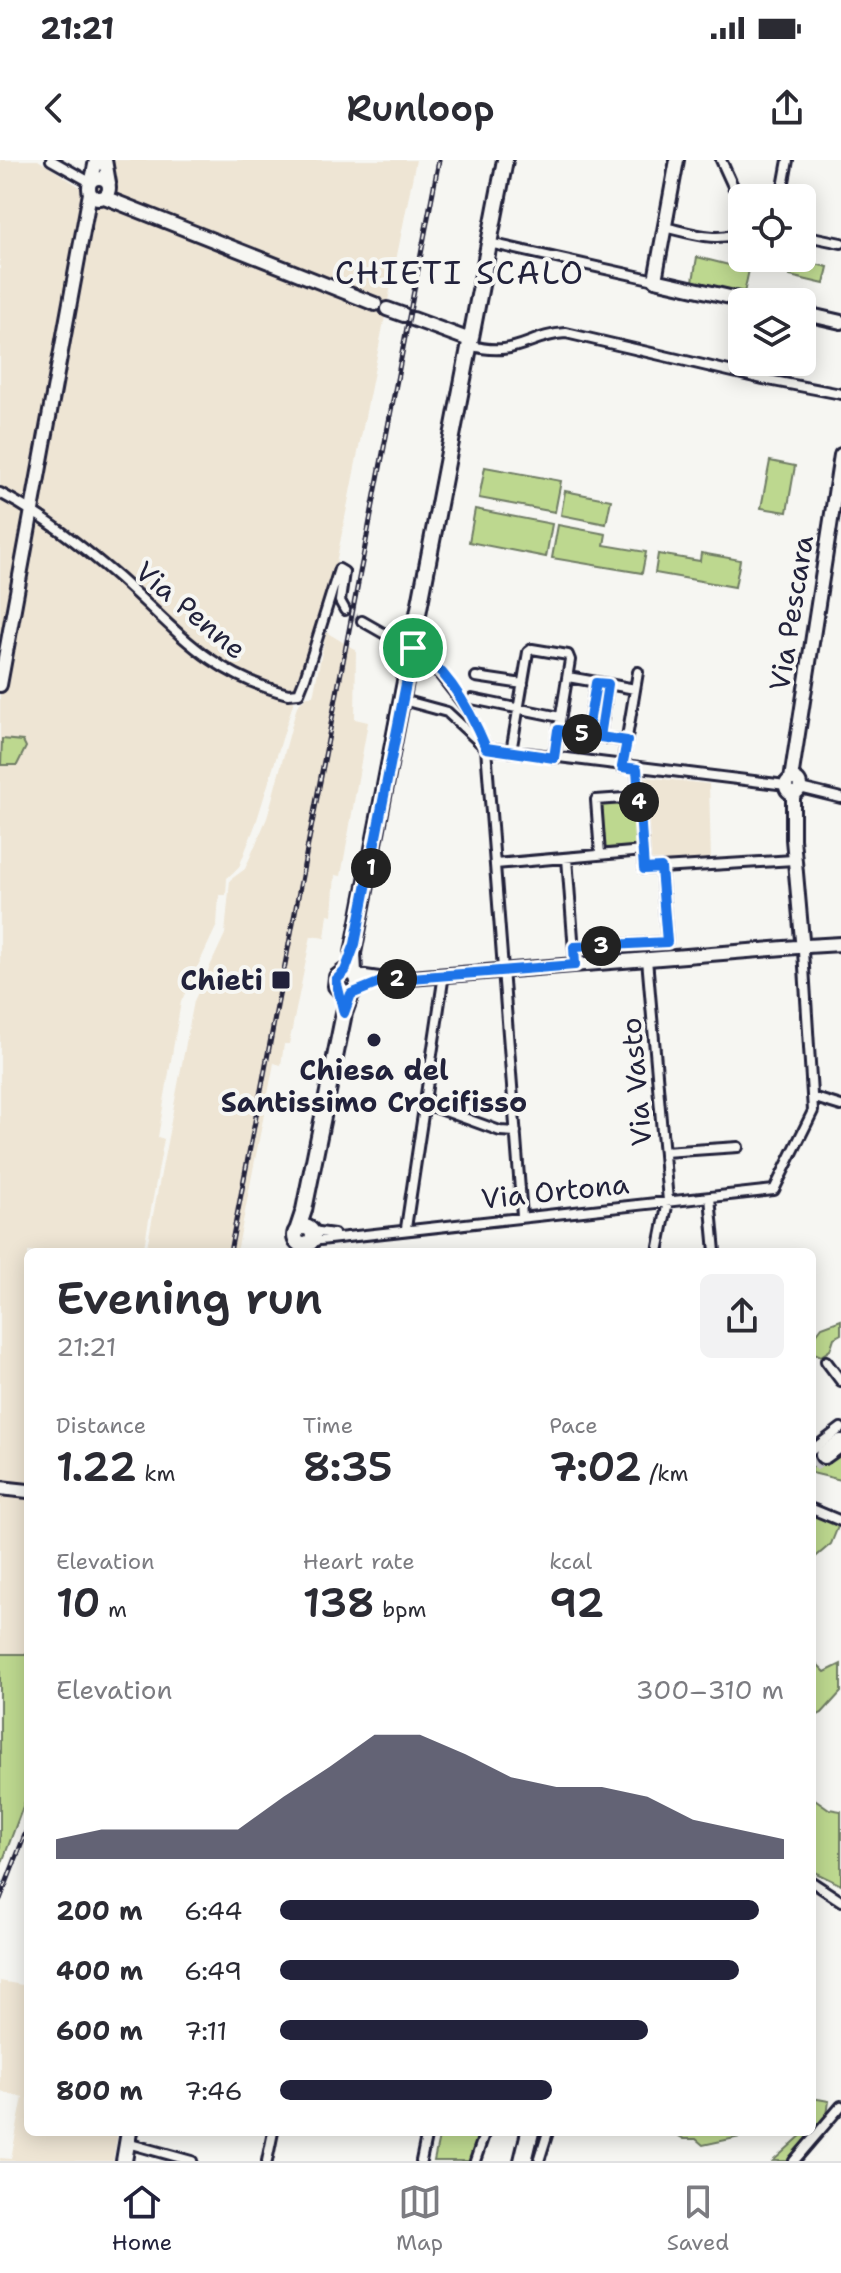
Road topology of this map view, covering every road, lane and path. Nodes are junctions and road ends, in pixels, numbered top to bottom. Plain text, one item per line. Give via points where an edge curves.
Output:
1 (51, 160) edge
2 (96, 160) edge
3 (105, 160) edge
4 (505, 160) edge
5 (677, 160) edge
6 (721, 160) edge
7 (788, 160) edge
8 (732, 184) edge
9 (784, 184) edge
10 (88, 185) junction
11 (106, 191) junction
12 (664, 227) junction
13 (86, 228) junction
14 (728, 235) edge
15 (816, 238) edge
16 (489, 243) junction
17 (841, 244) edge
18 (655, 280) junction
19 (728, 297) edge
20 (816, 316) edge
21 (841, 322) edge
22 (469, 343) junction
23 (841, 394) edge
24 (841, 455) edge
25 (0, 493) edge
26 (32, 509) junction
27 (345, 610) dead end
28 (362, 621) tunnel mouth
29 (413, 648) junction
30 (638, 672) dead end
31 (476, 677) dead end
32 (568, 677) junction
33 (596, 683) junction
34 (523, 684) junction
35 (608, 684) junction
36 (0, 685) edge
37 (635, 689) junction
38 (472, 699) dead end
39 (403, 700) junction
40 (519, 709) junction
41 (560, 717) junction
42 (558, 730) junction
43 (587, 735) junction
44 (600, 737) junction
45 (627, 741) junction
46 (486, 748) junction
47 (511, 752) junction
48 (554, 758) junction
49 (622, 767) junction
50 (637, 769) junction
51 (792, 786) junction
52 (639, 797) junction
53 (840, 798) edge
54 (643, 851) junction
55 (600, 854) junction
56 (567, 858) junction
57 (794, 860) junction
58 (495, 864) junction
59 (661, 868) junction
60 (841, 944) edge
61 (802, 946) junction
62 (574, 947) junction
63 (647, 959) junction
64 (575, 965) junction
65 (504, 970) junction
66 (444, 974) junction
67 (348, 982) junction
68 (812, 1097) junction
69 (423, 1103) junction
70 (841, 1106) edge
71 (516, 1132) junction
72 (738, 1147) dead end
73 (664, 1152) junction
74 (710, 1197) junction
75 (668, 1201) junction
76 (522, 1216) junction
77 (406, 1228) junction
78 (303, 1240) edge
79 (659, 1248) edge
80 (715, 1248) edge
81 (826, 1361) dead end
82 (841, 1381) edge
83 (841, 1428) edge
84 (841, 1443) edge
85 (818, 1453) edge
86 (0, 1488) edge
87 (24, 1491) edge
88 (816, 1511) edge
89 (841, 1521) edge
90 (816, 1885) edge
91 (841, 1901) edge
92 (841, 2106) edge
93 (816, 2135) edge
94 (272, 2136) edge
95 (426, 2136) edge
96 (484, 2136) edge
97 (529, 2136) edge
98 (547, 2136) edge
99 (815, 2136) edge
100 (128, 2138) edge
101 (124, 2161) edge
102 (192, 2161) edge
103 (267, 2161) edge
104 (421, 2161) edge
105 (475, 2161) edge
106 (523, 2161) edge
107 (539, 2161) edge
108 (794, 2161) edge

1 - 10 street
2 - 10 street
3 - 11 street
4 - 16 main road
5 - 12 street
6 - 8 street
7 - 9 street
10 - 11 street
10 - 11 street via 100,177
10 - 13 street
11 - 13 street
11 - 22 street via 138,210
12 - 14 street
12 - 18 street
13 - 26 street
15 - 17 street
16 - 18 street
16 - 22 main road
18 - 19 street
20 - 21 street
22 - 23 street via 501,351 566,333
22 - 29 main road
24 - 51 street, Via Pescara
25 - 26 street, Via Penne
26 - 27 street, Via Penne via 208,659 229,674 288,694 299,693 339,569 344,572 340,601
26 - 36 street
28 - 29 street
29 - 39 main road
29 - 46 street via 460,698
30 - 37 street
31 - 34 street
32 - 33 street
32 - 34 street via 568,655 532,649
32 - 41 street
33 - 35 street
33 - 43 street
34 - 40 street
35 - 37 street
35 - 44 street
37 - 45 street
38 - 40 street
39 - 46 street via 447,712
39 - 67 main road
40 - 41 street
40 - 47 street
41 - 42 street
42 - 43 street
42 - 48 street
43 - 44 street
44 - 45 street
45 - 49 street
46 - 47 street
46 - 58 street
47 - 48 street
48 - 49 street
49 - 50 street
50 - 51 street
50 - 52 street
51 - 53 street
51 - 57 street, Via Pescara
52 - 54 street
52 - 55 street via 596,800
54 - 55 street
54 - 59 street via 644,869
55 - 56 street
56 - 58 street
56 - 62 street
57 - 59 street
57 - 61 street, Via Pescara
58 - 65 street
59 - 62 street via 667,942
60 - 61 street
61 - 63 street
61 - 68 street
62 - 64 street
63 - 64 street
63 - 73 street, Via Vasto
64 - 65 street
65 - 66 street
65 - 71 street
66 - 67 street
66 - 69 street
67 - 78 main road via 304,1210
68 - 70 street
68 - 74 street, Via Ortona via 813,1111 774,1190
69 - 71 street
69 - 77 street
71 - 76 street
72 - 73 street
73 - 75 street, Via Vasto
74 - 75 street, Via Ortona
74 - 80 street
75 - 76 street, Via Ortona
75 - 79 street, Via Vasto
76 - 77 street, Via Ortona
77 - 78 street, Via Ortona
81 - 82 street
83 - 85 street
84 - 85 highway
86 - 87 street
88 - 89 street
90 - 91 street
92 - 93 street
94 - 103 street
95 - 104 street
96 - 105 street
97 - 106 highway
98 - 107 street
99 - 108 street
100 - 101 main road
100 - 102 street

